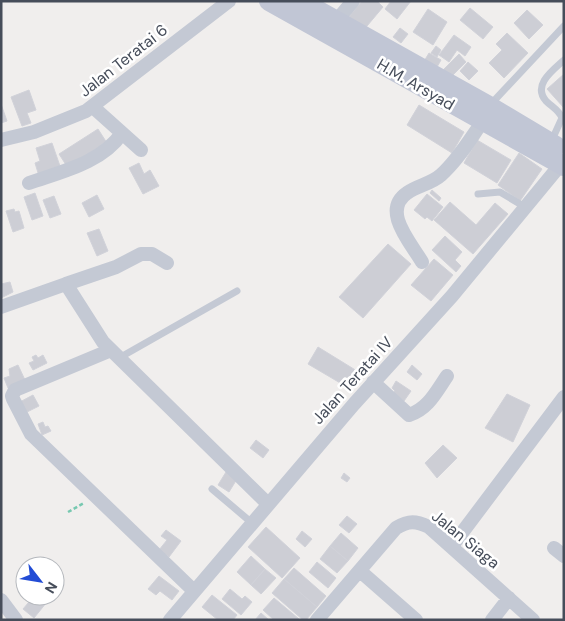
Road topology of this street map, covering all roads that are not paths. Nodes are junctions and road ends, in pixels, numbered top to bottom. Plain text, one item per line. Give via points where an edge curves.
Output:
1 (229, 1) edge
2 (269, 1) edge
3 (301, 1) edge
4 (353, 1) edge
5 (564, 26) edge
6 (332, 28) junction
7 (564, 60) edge
8 (93, 106) junction
9 (486, 114) junction
10 (122, 134) junction
11 (1, 140) edge
12 (141, 150) dead end
13 (560, 156) edge
14 (29, 183) dead end
15 (478, 194) dead end
16 (525, 207) junction
17 (422, 262) dead end
18 (167, 263) dead end
19 (66, 284) junction
20 (237, 291) dead end
21 (1, 307) edge
22 (115, 354) junction
23 (447, 376) dead end
24 (373, 382) junction
25 (561, 405) edge
26 (212, 489) dead end
27 (268, 504) junction
28 (252, 523) junction
29 (452, 546) junction
30 (360, 572) junction
31 (194, 591) junction
32 (509, 598) junction
33 (1, 600) edge
34 (16, 620) edge
35 (170, 620) edge
36 (317, 620) edge
37 (416, 620) edge
38 (492, 620) edge
39 (533, 620) edge

1 - 8 street, Jalan Teratai 6
2 - 6 street, H.M. Arsyad
3 - 6 street, H.M. Arsyad
4 - 6 street
5 - 9 lane
6 - 9 street, H.M. Arsyad
7 - 13 lane via 544,79 542,90 545,100 562,118
8 - 10 street
8 - 11 street, Jalan Teratai 6 via 78,115
9 - 13 street, H.M. Arsyad
9 - 17 street via 451,165 428,184 406,193 396,206 397,220
10 - 12 street
10 - 14 street via 115,144 86,162
13 - 16 street, Jalan Teratai IV
15 - 16 lane via 500,192
16 - 24 street, Jalan Teratai IV via 452,296
18 - 19 street via 152,254 141,254
19 - 21 street
19 - 22 street via 103,342
20 - 22 lane
22 - 27 street
22 - 31 street via 15,390 12,396 30,434
23 - 24 street via 428,404 408,415
24 - 27 street, Jalan Teratai IV
25 - 29 street
26 - 28 lane
27 - 28 street, Jalan Teratai IV
28 - 31 street, Jalan Teratai IV
29 - 30 street, Jalan Siaga via 429,527 408,521 396,528
29 - 32 street, Jalan Siaga
30 - 36 street, Jalan Siaga
30 - 37 street
31 - 35 street, Jalan Teratai IV
32 - 38 street
32 - 39 street, Jalan Siaga
33 - 34 street

